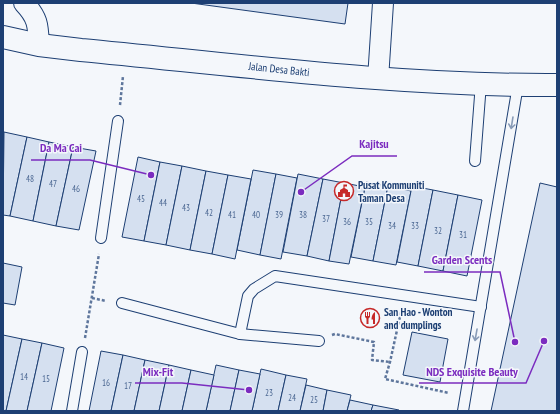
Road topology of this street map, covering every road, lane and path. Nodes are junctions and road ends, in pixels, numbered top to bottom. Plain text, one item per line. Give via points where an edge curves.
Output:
1 (24, 3) edge
2 (383, 3) edge
3 (3, 37) edge
4 (39, 45) junction
5 (123, 77) dead end
6 (378, 79) junction
7 (481, 83) junction
8 (518, 85) junction
9 (557, 85) edge
10 (122, 88) dead end
11 (118, 121) dead end
12 (475, 161) dead end
13 (101, 238) joint
14 (404, 296) junction
15 (122, 304) dead end
16 (481, 307) junction
17 (240, 334) junction
18 (335, 334) dead end
19 (319, 341) dead end
20 (82, 352) joint
21 (390, 362) junction
22 (466, 397) junction
23 (72, 411) edge
24 (463, 411) edge

1 - 4 street via 38,22
2 - 6 street
3 - 4 street, Jalan Desa Bakti
4 - 6 street, Jalan Desa Bakti
5 - 10 path
6 - 7 street, Jalan Desa Bakti
7 - 8 street, Jalan Desa Bakti
7 - 12 lane
8 - 9 street, Jalan Desa Bakti
8 -> 16 lane
11 - 13 lane
13 - 20 path
14 - 16 lane
14 - 17 lane via 275,276 254,289 248,296
14 - 21 path
15 - 17 lane
16 -> 22 lane
17 - 19 lane
18 - 21 path via 374,342 372,360
20 - 23 lane
21 - 22 path via 385,379
22 - 24 lane

